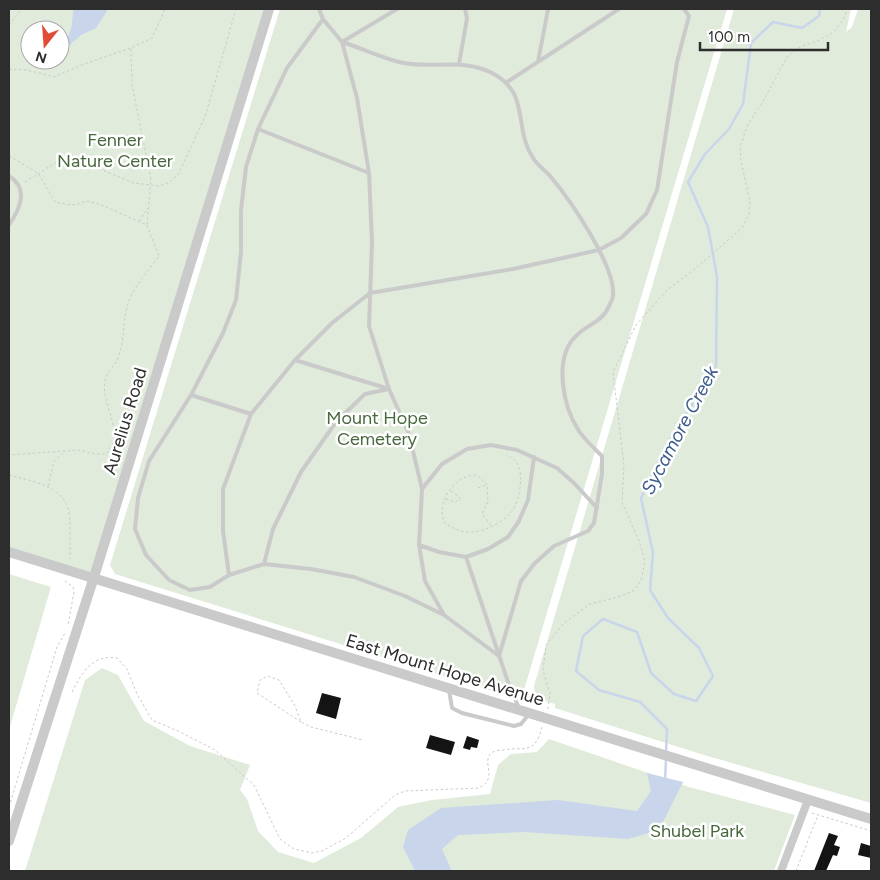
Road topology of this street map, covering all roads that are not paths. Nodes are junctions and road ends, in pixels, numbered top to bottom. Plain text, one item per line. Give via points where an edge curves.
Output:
1 (269, 9) edge
2 (319, 9) edge
3 (397, 9) edge
4 (465, 9) edge
5 (548, 9) edge
6 (619, 9) edge
7 (684, 9) edge
8 (323, 19) junction
9 (342, 42) junction
10 (538, 62) junction
11 (459, 64) junction
12 (507, 82) junction
13 (258, 129) junction
14 (369, 173) junction
15 (9, 176) edge
16 (9, 225) edge
17 (599, 250) junction
18 (370, 293) junction
19 (295, 360) junction
20 (389, 389) junction
21 (191, 394) junction
22 (251, 414) junction
23 (534, 457) junction
24 (422, 489) junction
25 (597, 508) junction
26 (419, 545) junction
27 (9, 552) edge
28 (466, 557) junction
29 (264, 564) junction
30 (229, 575) junction
31 (94, 577) junction
32 (444, 615) junction
33 (499, 656) junction
34 (449, 688) junction
35 (519, 709) junction
36 (530, 713) junction
37 (808, 800) junction
38 (871, 820) edge
39 (9, 841) edge
40 (781, 871) edge

1 - 31 street, Aurelius Road
2 - 8 lane
3 - 9 lane
4 - 11 lane via 467,18
5 - 10 lane
6 - 10 lane
7 - 17 lane via 689,16 677,62 657,190 646,214 621,238
8 - 9 lane
8 - 13 lane via 287,68
9 - 11 lane via 400,62
9 - 14 lane via 357,98
10 - 12 lane
11 - 12 lane via 477,66
12 - 17 lane via 520,105 526,144 533,158 571,204
13 - 14 lane
13 - 21 lane via 246,167 236,300 223,333
14 - 18 lane
15 - 16 lane via 19,186 21,196 18,212
17 - 18 lane via 514,269
17 - 25 lane via 610,274 613,296 606,314 572,341 565,352 562,374 563,393 578,430 602,456
18 - 19 lane via 332,323
18 - 20 lane via 369,326
19 - 20 lane
19 - 22 lane
20 - 24 lane via 409,434
20 - 29 lane via 365,394 336,422 301,472 273,529
21 - 22 lane
21 - 30 lane via 149,461 138,498 135,529 146,555 169,580 190,590 210,587
22 - 30 lane via 223,489 223,531
23 - 24 lane via 491,445 467,449 442,464
23 - 25 lane via 557,468
23 - 28 lane via 528,500 519,521 508,537
24 - 26 lane
25 - 33 lane via 594,523 588,531 554,546 521,580
26 - 28 lane
26 - 32 lane via 425,582
27 - 31 street, East Mount Hope Avenue
28 - 33 lane
29 - 30 lane
29 - 32 lane via 354,577
31 - 34 street, East Mount Hope Avenue
31 - 39 street, Aurelius Road
32 - 33 lane
33 - 35 lane
34 - 35 street, East Mount Hope Avenue
34 - 36 lane via 452,708 462,712 514,726 521,724
35 - 36 street, East Mount Hope Avenue
36 - 37 street, East Mount Hope Avenue
37 - 38 street, East Mount Hope Avenue
37 - 40 street

